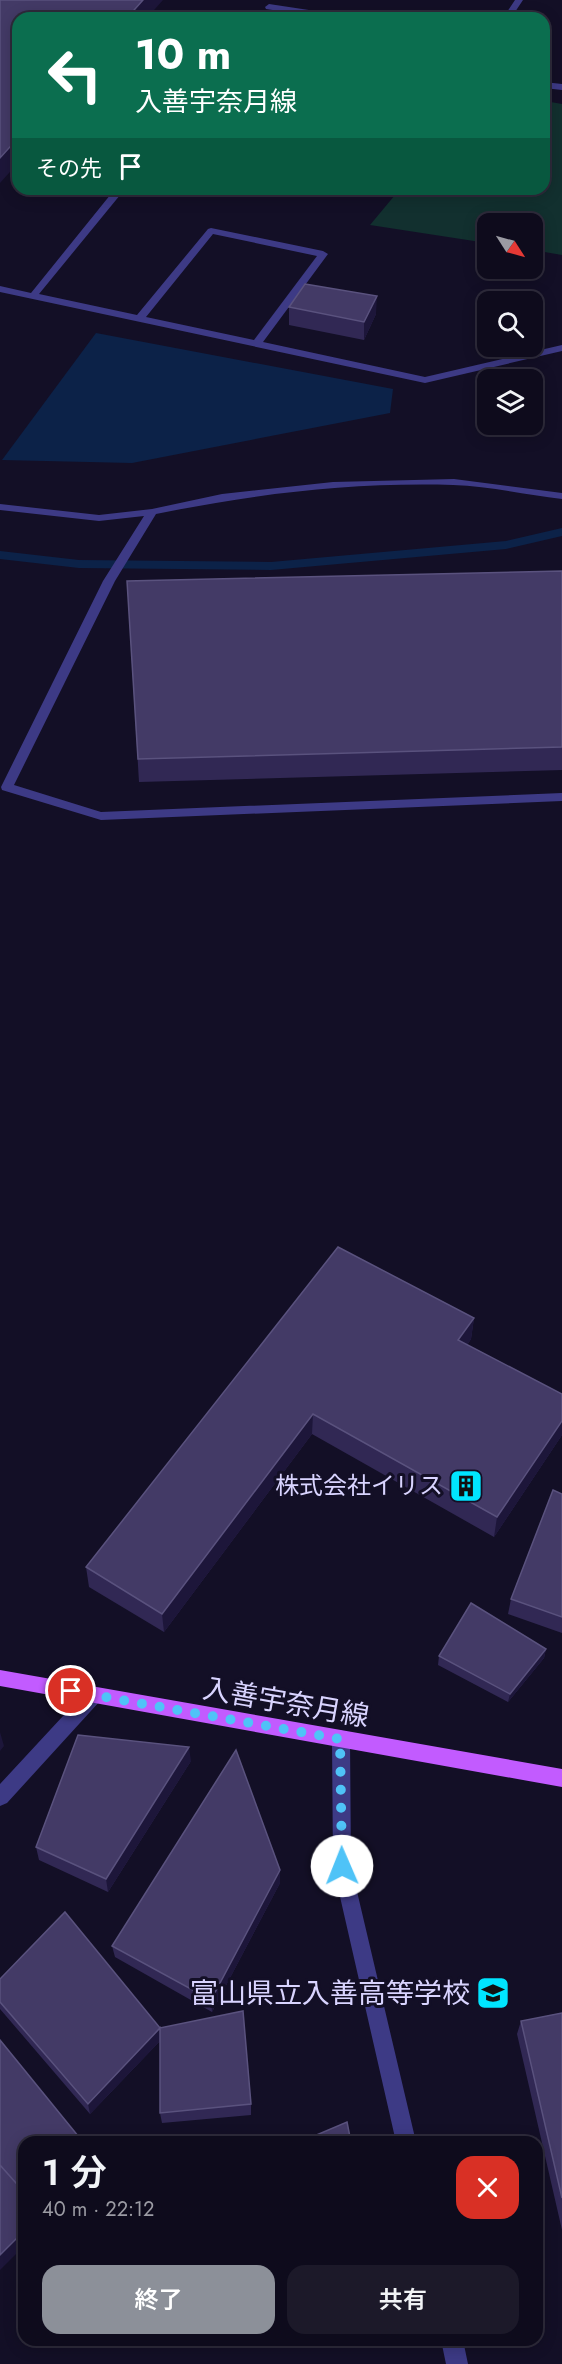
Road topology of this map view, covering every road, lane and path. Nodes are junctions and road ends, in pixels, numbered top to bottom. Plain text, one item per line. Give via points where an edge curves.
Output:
1 (270, 6) edge
2 (306, 12) edge
3 (115, 195) edge
4 (0, 289) edge
5 (33, 296) junction
6 (140, 318) junction
7 (256, 344) junction
8 (562, 348) edge
9 (562, 496) edge
10 (0, 507) edge
11 (152, 512) junction
12 (562, 797) edge
13 (0, 1678) edge
14 (94, 1695) junction
15 (340, 1739) junction
16 (562, 1778) edge
17 (0, 1797) edge
18 (405, 2136) edge
19 (453, 2346) edge
20 (457, 2364) edge

1 - 2 street
3 - 5 street
4 - 5 street
5 - 6 street
6 - 7 street
6 - 7 street via 211,231 323,254
7 - 8 street via 425,380
9 - 11 street via 454,483 333,485 222,497
10 - 11 street via 99,518
11 - 12 street via 109,582 7,787 101,816
13 - 14 main road, 入善宇奈月線
14 - 15 main road, 入善宇奈月線
14 - 17 street
15 - 16 main road, 入善宇奈月線
15 - 18 street via 342,1866
19 - 20 street

